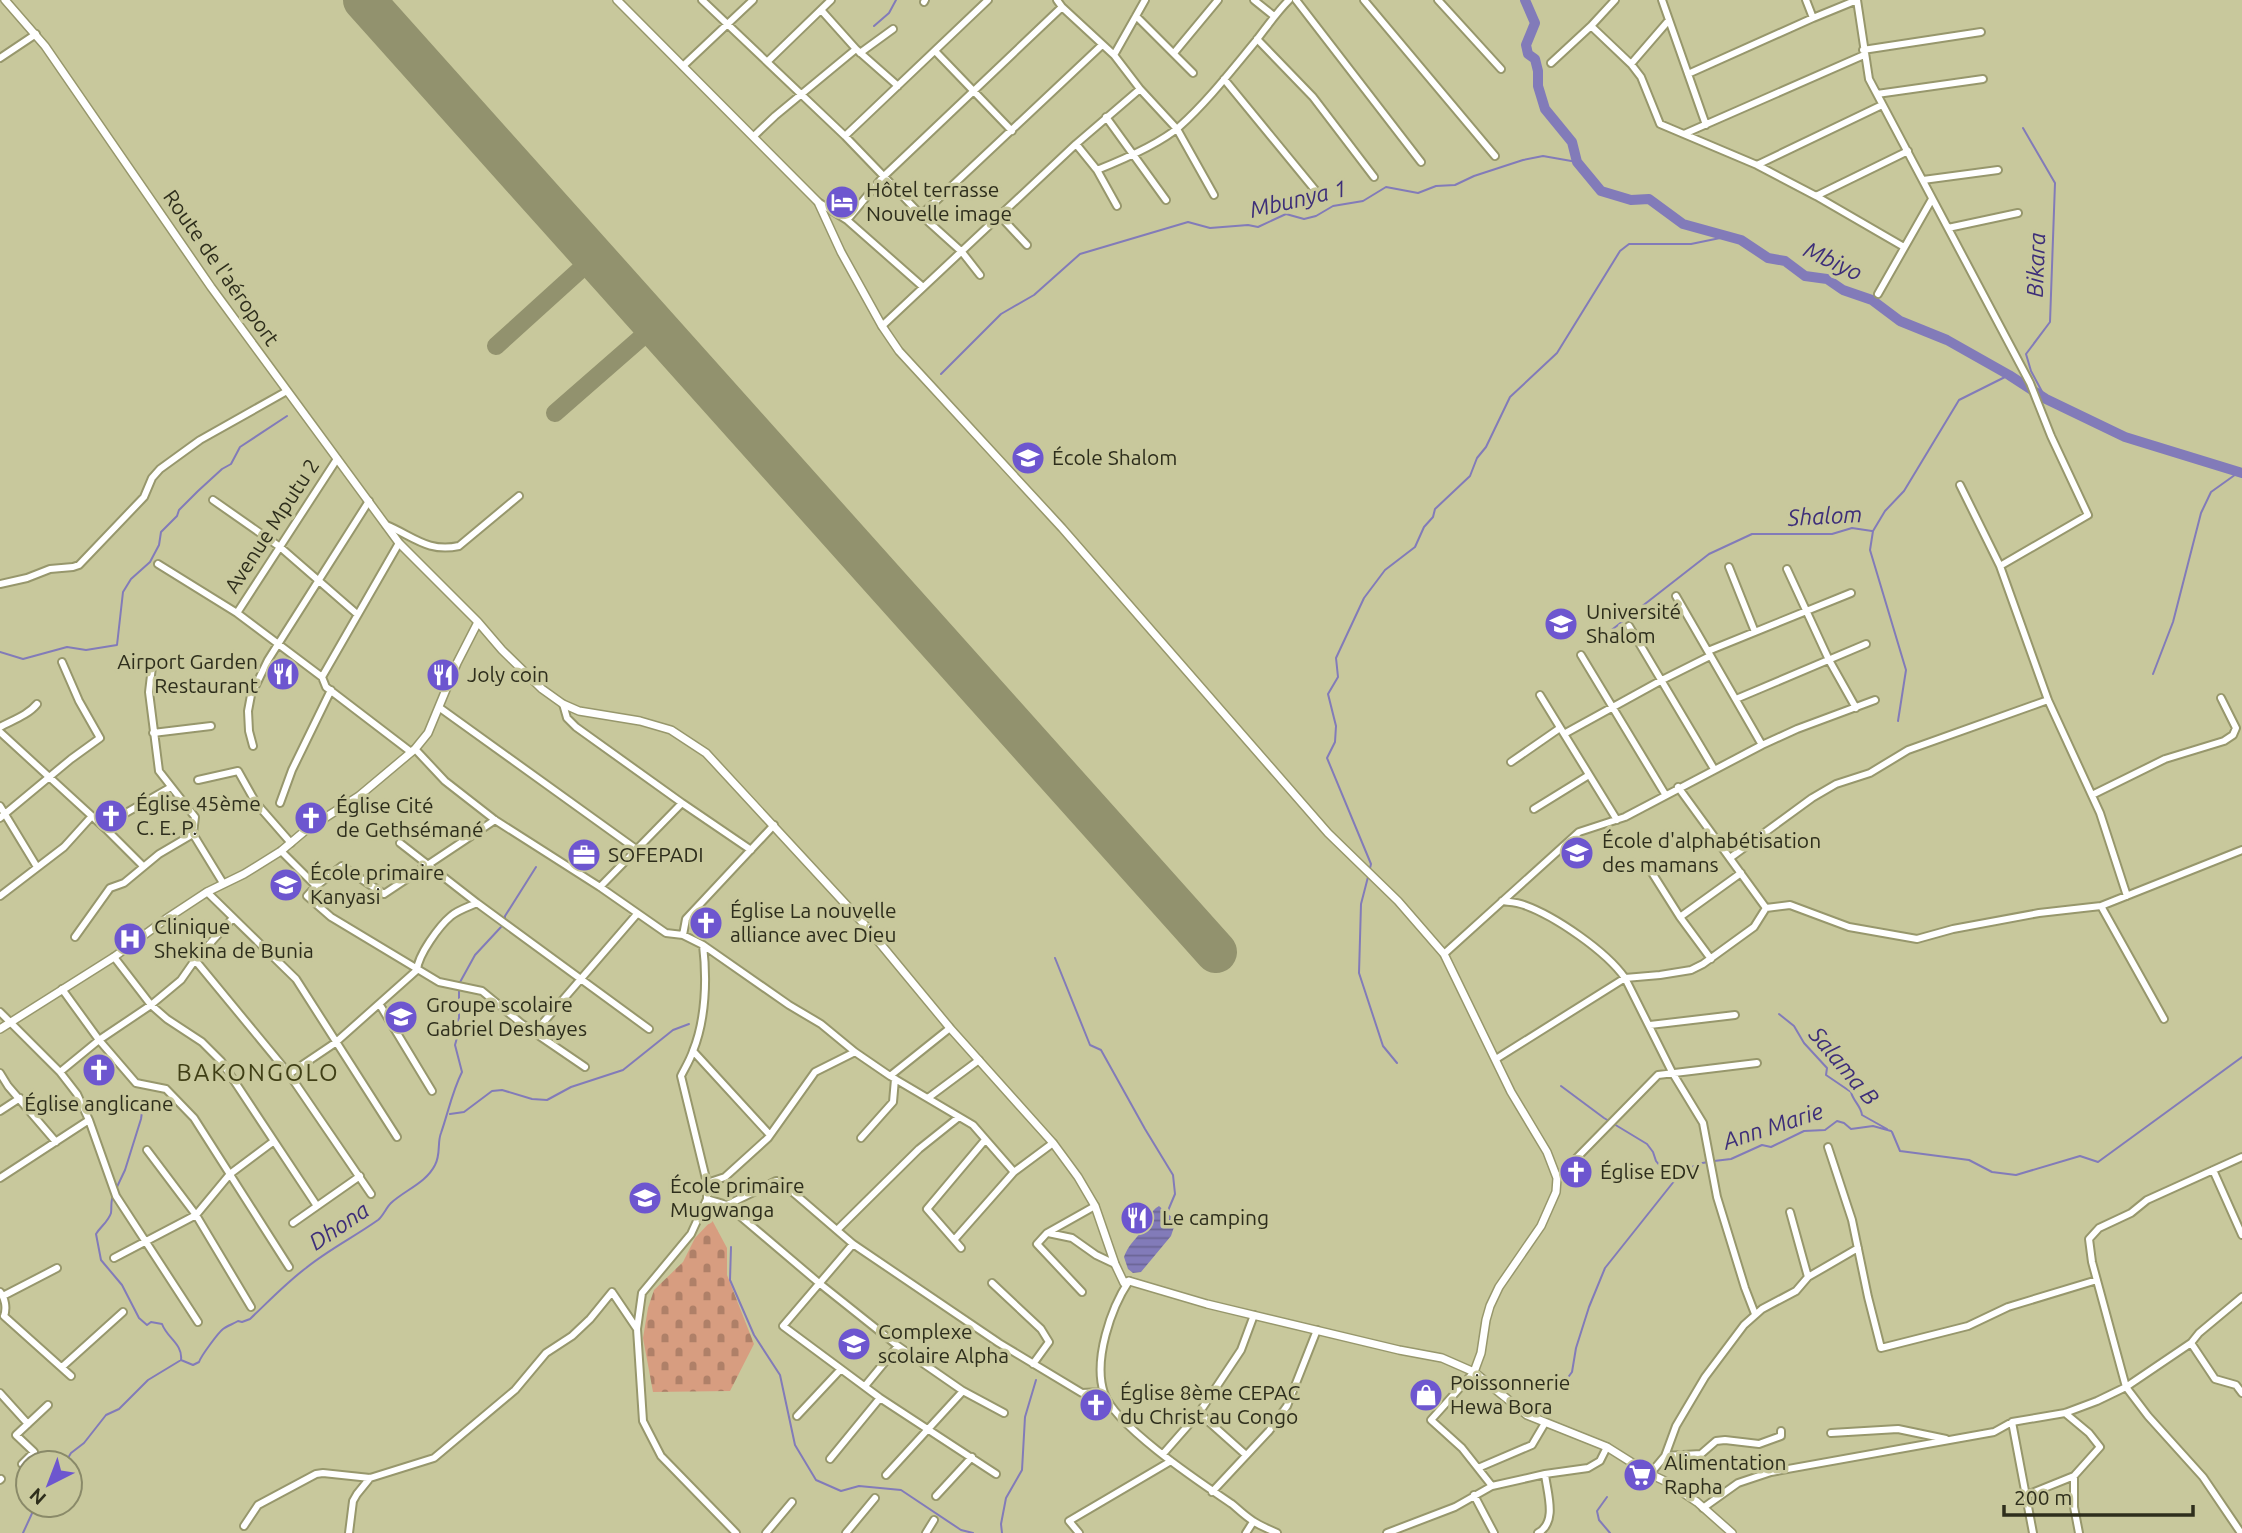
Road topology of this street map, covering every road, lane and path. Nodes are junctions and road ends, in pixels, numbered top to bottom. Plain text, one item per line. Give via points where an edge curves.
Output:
1 (5, 0) edge
2 (617, 0) edge
3 (702, 0) edge
4 (753, 0) edge
5 (831, 0) edge
6 (988, 0) edge
7 (1145, 0) edge
8 (1218, 0) edge
9 (1254, 0) edge
10 (1289, 0) edge
11 (1296, 0) edge
12 (1364, 0) edge
13 (1438, 0) edge
14 (1615, 0) edge
15 (1662, 0) edge
16 (1807, 0) edge
17 (1857, 0) edge
18 (1061, 3) edge
19 (822, 11) junction
20 (1136, 16) junction
21 (1274, 16) junction
22 (1813, 18) junction
23 (1669, 20) junction
24 (728, 24) junction
25 (1591, 26) junction
26 (892, 29) dead end
27 (1981, 32) dead end
28 (36, 34) junction
29 (1257, 39) junction
30 (1102, 45) junction
31 (858, 51) junction
32 (936, 52) junction
33 (1174, 53) junction
34 (1864, 53) junction
35 (1114, 55) junction
36 (0, 58) edge
37 (768, 61) junction
38 (1550, 63) dead end
39 (1631, 64) junction
40 (684, 66) junction
41 (1501, 69) dead end
42 (1192, 73) dead end
43 (1688, 74) junction
44 (1224, 79) junction
45 (1983, 79) dead end
46 (898, 86) junction
47 (1140, 89) junction
48 (974, 92) junction
49 (1877, 94) junction
50 (800, 95) junction
51 (1882, 105) junction
52 (1106, 117) junction
53 (1706, 125) junction
54 (1177, 129) junction
55 (1012, 131) junction
56 (1684, 134) junction
57 (754, 136) junction
58 (845, 136) junction
59 (1076, 144) junction
60 (1908, 151) junction
61 (1134, 155) junction
62 (1495, 156) dead end
63 (1421, 162) dead end
64 (1757, 164) junction
65 (1097, 170) junction
66 (1998, 170) dead end
67 (883, 177) junction
68 (1374, 177) dead end
69 (1923, 180) junction
70 (1214, 195) dead end
71 (1320, 196) dead end
72 (1816, 196) junction
73 (1932, 199) junction
74 (1166, 200) dead end
75 (818, 202) junction
76 (1117, 206) dead end
77 (2018, 213) dead end
78 (921, 215) junction
79 (1000, 216) junction
80 (846, 220) junction
81 (1948, 228) junction
82 (1027, 245) dead end
83 (1904, 247) junction
84 (962, 252) junction
85 (980, 275) dead end
86 (923, 287) junction
87 (1878, 294) dead end
88 (882, 326) junction
89 (287, 391) junction
90 (337, 459) junction
91 (1960, 485) dead end
92 (519, 496) dead end
93 (213, 500) dead end
94 (369, 501) junction
95 (386, 525) junction
96 (399, 543) junction
97 (280, 547) junction
98 (158, 564) dead end
99 (2000, 566) junction
100 (1729, 567) dead end
101 (1787, 569) dead end
102 (319, 580) junction
103 (0, 584) edge
104 (1852, 593) dead end
105 (1676, 596) dead end
106 (1805, 611) junction
107 (237, 612) junction
108 (357, 614) junction
109 (478, 622) junction
110 (1629, 625) dead end
111 (1755, 632) junction
112 (279, 643) junction
113 (1866, 644) dead end
114 (1581, 654) dead end
115 (1709, 654) junction
116 (1829, 660) junction
117 (62, 662) dead end
118 (152, 667) dead end
119 (322, 677) junction
120 (1662, 680) junction
121 (331, 691) junction
122 (1540, 695) dead end
123 (2221, 698) dead end
124 (1736, 699) junction
125 (1875, 700) dead end
126 (2048, 700) junction
127 (37, 704) dead end
128 (564, 704) junction
129 (1612, 706) junction
130 (440, 708) junction
131 (1856, 708) junction
132 (211, 726) dead end
133 (0, 729) edge
134 (1562, 731) junction
135 (153, 733) junction
136 (1762, 745) junction
137 (253, 746) dead end
138 (413, 750) junction
139 (1511, 762) dead end
140 (1714, 769) junction
141 (1589, 775) junction
142 (48, 777) junction
143 (198, 780) dead end
144 (171, 787) junction
145 (1678, 787) junction
146 (1665, 794) junction
147 (2092, 795) junction
148 (280, 803) dead end
149 (682, 803) junction
150 (0, 806) edge
151 (1534, 809) dead end
152 (92, 816) junction
153 (3, 817) edge
154 (495, 820) junction
155 (1617, 820) junction
156 (774, 825) junction
157 (106, 828) junction
158 (193, 834) junction
159 (291, 843) junction
160 (400, 843) dead end
161 (636, 849) junction
162 (751, 850) junction
163 (2242, 850) edge
164 (281, 851) junction
165 (1730, 858) junction
166 (428, 864) junction
167 (143, 866) junction
168 (37, 867) junction
169 (1648, 868) dead end
170 (1741, 873) junction
171 (223, 883) junction
172 (316, 886) junction
173 (600, 887) junction
174 (207, 892) junction
175 (0, 896) edge
176 (2127, 896) junction
177 (1502, 901) junction
178 (477, 902) junction
179 (2101, 906) junction
180 (1766, 908) junction
181 (637, 914) junction
182 (1680, 917) junction
183 (233, 918) junction
184 (683, 935) junction
185 (75, 937) dead end
186 (702, 945) junction
187 (1444, 954) junction
188 (114, 957) junction
189 (1710, 959) junction
190 (195, 960) junction
191 (417, 970) junction
192 (581, 978) junction
193 (1625, 978) junction
194 (62, 989) junction
195 (151, 1005) junction
196 (380, 1005) junction
197 (0, 1013) edge
198 (1735, 1015) dead end
199 (2164, 1019) dead end
200 (11, 1022) junction
201 (1650, 1025) junction
202 (950, 1028) junction
203 (0, 1029) edge
204 (649, 1029) dead end
205 (535, 1032) junction
206 (99, 1040) junction
207 (335, 1043) junction
208 (693, 1051) junction
209 (855, 1052) junction
210 (1496, 1059) junction
211 (979, 1060) junction
212 (1757, 1063) dead end
213 (584, 1067) dead end
214 (60, 1072) junction
215 (1672, 1072) junction
216 (0, 1073) edge
217 (289, 1074) junction
218 (893, 1078) junction
219 (432, 1091) dead end
220 (20, 1098) junction
221 (928, 1098) junction
222 (0, 1111) edge
223 (959, 1117) junction
224 (89, 1120) junction
225 (770, 1135) junction
226 (397, 1138) dead end
227 (861, 1138) dead end
228 (985, 1140) junction
229 (274, 1141) junction
230 (56, 1142) junction
231 (1053, 1143) junction
232 (1828, 1147) dead end
233 (147, 1150) dead end
234 (2242, 1157) edge
235 (2213, 1170) junction
236 (1014, 1172) junction
237 (230, 1174) junction
238 (360, 1176) junction
239 (0, 1178) edge
240 (1557, 1178) junction
241 (707, 1183) junction
242 (371, 1194) dead end
243 (707, 1199) junction
244 (727, 1205) junction
245 (317, 1206) junction
246 (1095, 1206) junction
247 (1790, 1212) dead end
248 (195, 1215) junction
249 (293, 1223) dead end
250 (837, 1230) junction
251 (1047, 1233) junction
252 (2242, 1235) edge
253 (954, 1240) junction
254 (145, 1241) junction
255 (853, 1244) junction
256 (961, 1248) dead end
257 (1858, 1248) junction
258 (114, 1258) dead end
259 (1115, 1264) junction
260 (289, 1267) dead end
261 (57, 1268) dead end
262 (1808, 1277) junction
263 (2097, 1280) junction
264 (1129, 1281) junction
265 (819, 1283) junction
266 (992, 1283) dead end
267 (1082, 1292) dead end
268 (2, 1294) edge
269 (2242, 1297) edge
270 (251, 1307) dead end
271 (123, 1312) dead end
272 (1755, 1314) junction
273 (1254, 1315) junction
274 (2, 1318) edge
275 (198, 1322) dead end
276 (638, 1329) junction
277 (1317, 1330) junction
278 (2191, 1343) junction
279 (898, 1346) junction
280 (1033, 1364) junction
281 (62, 1367) junction
282 (841, 1369) junction
283 (1474, 1372) junction
284 (71, 1376) dead end
285 (865, 1386) junction
286 (2126, 1387) junction
287 (963, 1391) junction
288 (1103, 1392) junction
289 (0, 1393) edge
290 (2242, 1393) edge
291 (880, 1398) junction
292 (48, 1405) dead end
293 (1004, 1413) dead end
294 (1199, 1413) junction
295 (2065, 1413) junction
296 (797, 1416) dead end
297 (2012, 1422) junction
298 (1545, 1423) junction
299 (28, 1424) junction
300 (929, 1429) junction
301 (1781, 1431) dead end
302 (1831, 1433) dead end
303 (1951, 1440) junction
304 (1607, 1447) junction
305 (31, 1449) edge
306 (1163, 1454) junction
307 (1245, 1455) junction
308 (1665, 1456) junction
309 (972, 1457) junction
310 (830, 1459) dead end
311 (1171, 1461) junction
312 (1478, 1468) junction
313 (996, 1474) dead end
314 (1545, 1474) junction
315 (1650, 1474) junction
316 (886, 1475) dead end
317 (2074, 1476) junction
318 (370, 1478) junction
319 (1492, 1486) junction
320 (1212, 1492) junction
321 (1475, 1495) junction
322 (2027, 1495) junction
323 (936, 1496) dead end
324 (875, 1498) dead end
325 (792, 1502) dead end
326 (1703, 1508) junction
327 (934, 1520) dead end
328 (1253, 1522) junction
329 (244, 1526) dead end
330 (349, 1533) edge
331 (736, 1533) edge
332 (766, 1533) edge
333 (846, 1533) edge
334 (926, 1533) edge
335 (1079, 1533) edge
336 (1246, 1533) edge
337 (1277, 1533) edge
338 (1387, 1533) edge
339 (1494, 1533) edge
340 (1538, 1533) edge
341 (1732, 1533) edge
342 (2033, 1533) edge
343 (2079, 1533) edge
344 (2241, 1533) edge

1 - 28 street, Route de l'aéroport
2 - 40 street
3 - 24 street
4 - 24 street
5 - 19 street
6 - 32 street
7 - 20 street
8 - 33 street
9 - 21 street
10 - 21 street
11 - 63 street
12 - 62 street
13 - 41 street
14 - 25 street
15 - 23 street
16 - 22 street
17 - 22 street
17 - 34 street
18 - 30 street
18 - 48 street
19 - 31 street
19 - 37 street
20 - 33 street
20 - 35 street
21 - 29 street
22 - 43 street
23 - 39 street
23 - 43 street
24 - 37 street
24 - 40 street
25 - 38 street
25 - 39 street
26 - 31 street
27 - 34 street
28 - 36 street
28 - 89 street, Route de l'aéroport
29 - 44 street
29 - 68 street via 1312,97
30 - 35 street
30 - 55 street
31 - 46 street
31 - 50 street
32 - 46 street
32 - 48 street
33 - 42 street
34 - 49 street
34 - 53 street
35 - 47 street
37 - 50 street
39 - 56 street via 1660,124
40 - 57 street
43 - 53 street
44 - 54 street
44 - 71 street
45 - 49 street
46 - 58 street
47 - 52 street
47 - 54 street
48 - 55 street
48 - 67 street
49 - 51 street
50 - 57 street
50 - 58 street
51 - 60 street
51 - 64 street
52 - 59 street
52 - 61 street
53 - 56 street
54 - 61 street
54 - 70 street
55 - 78 street
56 - 64 street
57 - 75 street
58 - 67 street
59 - 65 street
59 - 79 street
60 - 69 street
60 - 72 street
61 - 65 street
61 - 74 street
64 - 72 street
65 - 76 street
66 - 69 street
67 - 78 street
67 - 80 street
69 - 73 street
72 - 83 street
73 - 81 street
73 - 83 street
75 - 80 street
75 - 88 street
77 - 81 street
78 - 84 street
79 - 82 street
79 - 84 street
80 - 86 street
81 - 99 street via 2030,383 2088,515
83 - 87 street
84 - 85 street
84 - 86 street
86 - 88 street
88 - 187 street via 899,351 1062,528 1328,833
89 - 90 street, Route de l'aéroport
89 - 103 street via 200,440 160,469 144,497 79,565
90 - 94 street, Route de l'aéroport
90 - 97 street, Avenue Mputu 2
91 - 99 street
92 - 95 street via 459,546 431,547
93 - 97 street
94 - 95 street, Route de l'aéroport
94 - 102 street
95 - 96 street, Route de l'aéroport
96 - 108 street
96 - 109 street, Route de l'aéroport
97 - 102 street
97 - 107 street, Avenue Mputu 2
98 - 107 street
99 - 126 street
100 - 111 street
101 - 106 street
102 - 108 street
102 - 112 street
104 - 106 street
105 - 115 street
106 - 111 street
106 - 116 street
107 - 112 street
108 - 119 street
109 - 128 street, Route de l'aéroport via 522,670
109 - 130 street
110 - 120 street
111 - 115 street
112 - 119 street
112 - 137 street via 251,695 248,712
113 - 116 street
114 - 129 street
115 - 120 street
115 - 124 street
116 - 124 street
116 - 131 street
117 - 142 street via 100,738
118 - 135 street
119 - 121 street
120 - 129 street
120 - 140 street
121 - 138 street
121 - 148 street
122 - 134 street
123 - 147 street via 2236,728 2233,735 2165,760
124 - 136 street
125 - 131 street
126 - 147 street
126 - 165 street via 1908,750 1870,773 1836,784
127 - 133 street
128 - 149 street via 567,718 576,727
128 - 156 street via 671,730 706,753
129 - 134 street
129 - 146 street
130 - 138 street
130 - 161 street
131 - 136 street
132 - 135 street
133 - 142 street
134 - 139 street
134 - 141 street
135 - 144 street via 159,771
136 - 140 street
138 - 154 street
138 - 159 street via 359,796
140 - 145 street
141 - 151 street
141 - 155 street
142 - 152 street
142 - 153 street
143 - 159 street via 238,771 256,803
144 - 157 street
144 - 158 street via 195,817
145 - 146 street
145 - 165 street
146 - 155 street
147 - 176 street
149 - 161 street
149 - 162 street
150 - 153 street
152 - 157 street
152 - 168 street via 64,847
153 - 168 street
154 - 166 street
154 - 173 street
155 - 177 street via 1579,832
156 - 162 street
156 - 202 street
157 - 167 street
158 - 167 street
158 - 171 street
159 - 164 street
160 - 166 street
161 - 173 street
162 - 184 street via 685,919
163 - 176 street
164 - 171 street
164 - 172 street
165 - 170 street
166 - 172 street via 384,894 342,866
166 - 178 street
167 - 185 street via 124,883 110,888
168 - 175 street
169 - 182 street
170 - 180 street
170 - 182 street
171 - 174 street
172 - 191 street via 307,896 331,917
173 - 181 street
174 - 183 street
174 - 188 street
176 - 179 street
177 - 187 street
177 - 193 street via 1522,904 1564,927 1615,965
178 - 191 street via 452,914 441,926
178 - 192 street
179 - 180 street via 2039,913 1917,939 1849,928 1790,905
179 - 199 street
180 - 189 street via 1754,927
181 - 184 street via 666,933
181 - 192 street
182 - 189 street
183 - 190 street
183 - 207 street via 296,979
184 - 186 street
186 - 208 street via 702,1020
186 - 209 street
187 - 210 street
188 - 194 street
188 - 195 street
189 - 193 street via 1691,970
190 - 195 street via 181,980
190 - 217 street
191 - 196 street
191 - 205 street via 439,982 482,991
192 - 204 street
192 - 205 street
193 - 201 street
193 - 210 street
194 - 200 street
194 - 206 street
195 - 206 street
195 - 229 street via 221,1061
196 - 207 street
196 - 219 street
197 - 200 street
198 - 201 street
200 - 203 street
200 - 214 street
201 - 215 street
202 - 211 street
202 - 218 street
205 - 213 street
206 - 214 street
206 - 237 street via 136,1083 166,1088 194,1118
207 - 217 street
207 - 226 street
208 - 225 street
208 - 241 street via 681,1076
209 - 218 street
209 - 225 street via 815,1072
210 - 240 street
211 - 221 street
211 - 231 street
212 - 215 street
214 - 224 street
215 - 240 street via 1658,1075
215 - 272 street via 1703,1122 1717,1197
216 - 220 street
217 - 238 street
218 - 221 street
218 - 227 street via 893,1102
220 - 222 street
220 - 230 street
221 - 223 street
223 - 228 street
223 - 250 street via 919,1149
224 - 230 street
224 - 254 street via 116,1196
225 - 241 street via 726,1177
228 - 236 street
228 - 253 street via 927,1209
229 - 237 street
229 - 245 street
230 - 239 street
231 - 236 street
231 - 246 street
232 - 257 street
233 - 248 street
234 - 235 street
235 - 252 street
235 - 263 street via 2099,1228 2089,1239
236 - 253 street
237 - 248 street
237 - 260 street
238 - 242 street
238 - 245 street
240 - 283 street via 1541,1226 1490,1306
241 - 243 street
243 - 244 street
243 - 276 street via 691,1234 642,1293
244 - 250 street via 781,1182
244 - 265 street
245 - 249 street
246 - 251 street
246 - 259 street
247 - 262 street
248 - 254 street
248 - 270 street
250 - 255 street
251 - 259 street via 1072,1238
251 - 267 street via 1037,1244
253 - 256 street
254 - 258 street
254 - 275 street
255 - 265 street
255 - 280 street
257 - 262 street
257 - 263 street via 1881,1348 1968,1326 2008,1307
259 - 264 street via 1124,1283
261 - 268 street
262 - 272 street via 1796,1291
263 - 286 street
264 - 273 street
264 - 288 street via 1106,1328 1100,1375
265 - 279 street
265 - 282 street via 783,1326
266 - 280 street via 1049,1342
268 - 274 street via 6,1311
269 - 278 street
271 - 281 street
272 - 308 street via 1705,1377 1676,1426
273 - 277 street
273 - 294 street via 1241,1350
274 - 281 street
276 - 318 street via 612,1292 572,1336 546,1353 515,1390 434,1458
276 - 331 street via 643,1421 652,1441
277 - 283 street via 1442,1358
277 - 307 street via 1287,1406
278 - 286 street
278 - 290 street via 2215,1379 2236,1385
279 - 285 street
279 - 287 street
280 - 288 street via 1082,1393
281 - 284 street
282 - 285 street
282 - 296 street
283 - 298 street via 1527,1415
283 - 312 street via 1430,1420 1450,1435
285 - 291 street
286 - 295 street
286 - 344 street via 2203,1477
287 - 293 street
287 - 300 street
288 - 306 street via 1111,1407
289 - 299 street
291 - 300 street
291 - 310 street
292 - 299 street
294 - 306 street
294 - 307 street
295 - 297 street
295 - 317 street via 2100,1447
297 - 303 street via 1994,1432
297 - 322 street
298 - 304 street
298 - 312 street via 1532,1445
299 - 305 street via 16,1435
300 - 309 street
300 - 316 street
301 - 308 street via 1781,1436 1759,1444 1716,1441 1702,1454
302 - 303 street via 1898,1429
303 - 326 street via 1771,1472 1738,1482
304 - 314 street via 1600,1461 1588,1468
304 - 315 street
306 - 311 street
307 - 320 street
308 - 315 street
309 - 313 street
309 - 323 street
311 - 320 street
311 - 335 street via 1069,1521
312 - 319 street
314 - 319 street
314 - 340 street via 1551,1519
315 - 326 street
317 - 322 street
317 - 343 street
318 - 329 street via 316,1474 258,1505
318 - 330 street via 353,1501
319 - 321 street
320 - 328 street
321 - 338 street
321 - 339 street
322 - 342 street
324 - 333 street
325 - 332 street
326 - 341 street
327 - 334 street
328 - 336 street
328 - 337 street

